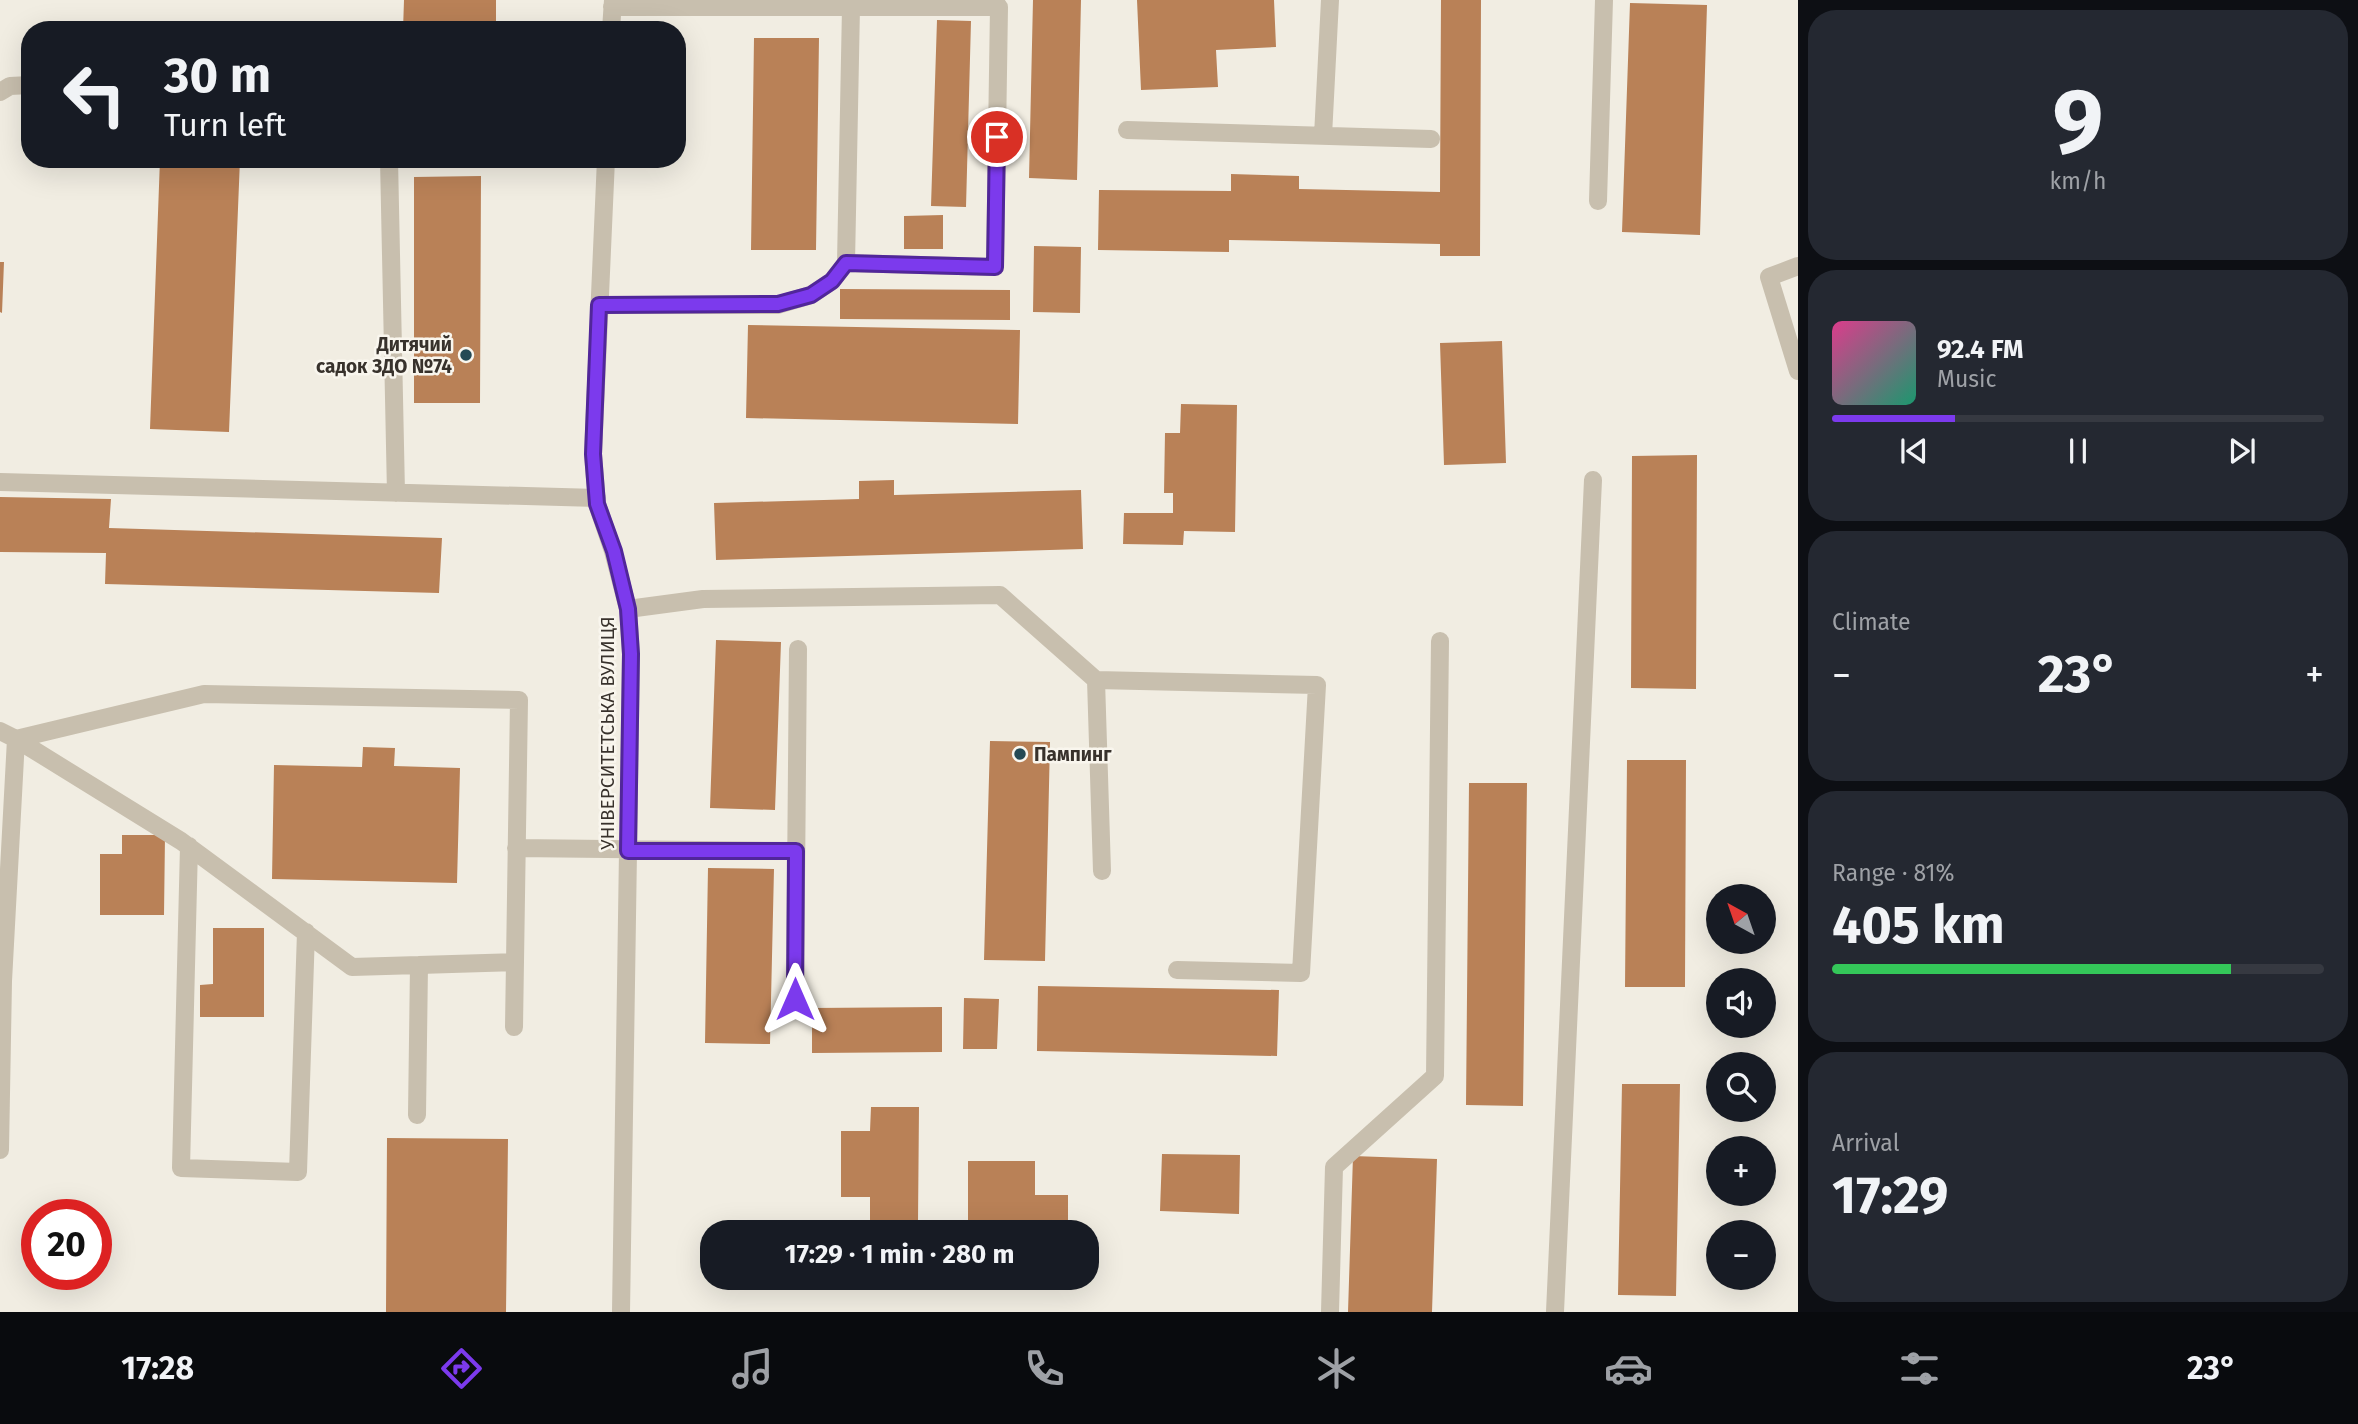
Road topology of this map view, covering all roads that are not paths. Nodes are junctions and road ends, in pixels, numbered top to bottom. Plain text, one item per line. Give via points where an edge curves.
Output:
1 (1330, 0) edge
2 (1604, 0) edge
3 (613, 3) edge
4 (850, 7) junction
5 (612, 21) edge
6 (21, 85) edge
7 (0, 92) edge
8 (1127, 130) dead end
9 (1323, 136) junction
10 (1431, 139) dead end
11 (389, 168) edge
12 (606, 168) edge
13 (1598, 201) dead end
14 (846, 263) junction
15 (1798, 266) edge
16 (599, 305) junction
17 (1798, 371) edge
18 (1594, 480) dead end
19 (0, 482) edge
20 (396, 493) junction
21 (597, 498) junction
22 (628, 609) junction
23 (1440, 641) dead end
24 (798, 649) dead end
25 (1096, 680) junction
26 (8, 735) edge
27 (189, 846) junction
28 (516, 848) junction
29 (628, 851) junction
30 (796, 851) junction
31 (1102, 872) dead end
32 (306, 932) junction
33 (515, 962) junction
34 (419, 965) junction
35 (1177, 970) dead end
36 (795, 999) dead end
37 (513, 1027) dead end
38 (417, 1115) dead end
39 (0, 1150) edge
40 (621, 1312) edge
41 (1330, 1312) edge
42 (1555, 1312) edge

1 - 9 street
2 - 13 street
3 - 4 street
3 - 5 street
4 - 14 street
4 - 14 street via 999,7 995,267
6 - 7 street
8 - 9 street
9 - 10 street
11 - 20 street
12 - 16 street, УНІВЕРСИТЕТСЬКА ВУЛИЦЯ
14 - 16 street via 832,281 811,295 778,304
15 - 17 street via 1769,277
16 - 21 street, УНІВЕРСИТЕТСЬКА ВУЛИЦЯ via 593,454
18 - 42 street
19 - 20 street
20 - 21 street
21 - 22 street, УНІВЕРСИТЕТСЬКА ВУЛИЦЯ
22 - 25 street via 703,599 1000,595
22 - 29 street, УНІВЕРСИТЕТСЬКА ВУЛИЦЯ
23 - 41 street via 1435,1076 1334,1167
24 - 30 street
25 - 31 street
25 - 35 street via 1317,685 1301,973
26 - 27 street
26 - 28 street via 204,694 519,700
26 - 39 street
27 - 32 street
27 - 32 street via 181,1168 298,1172
28 - 29 street
28 - 33 street
29 - 30 street
29 - 40 street, УНІВЕРСИТЕТСЬКА ВУЛИЦЯ
30 - 36 street
32 - 34 street via 352,967
33 - 34 street
33 - 37 street
34 - 38 street

